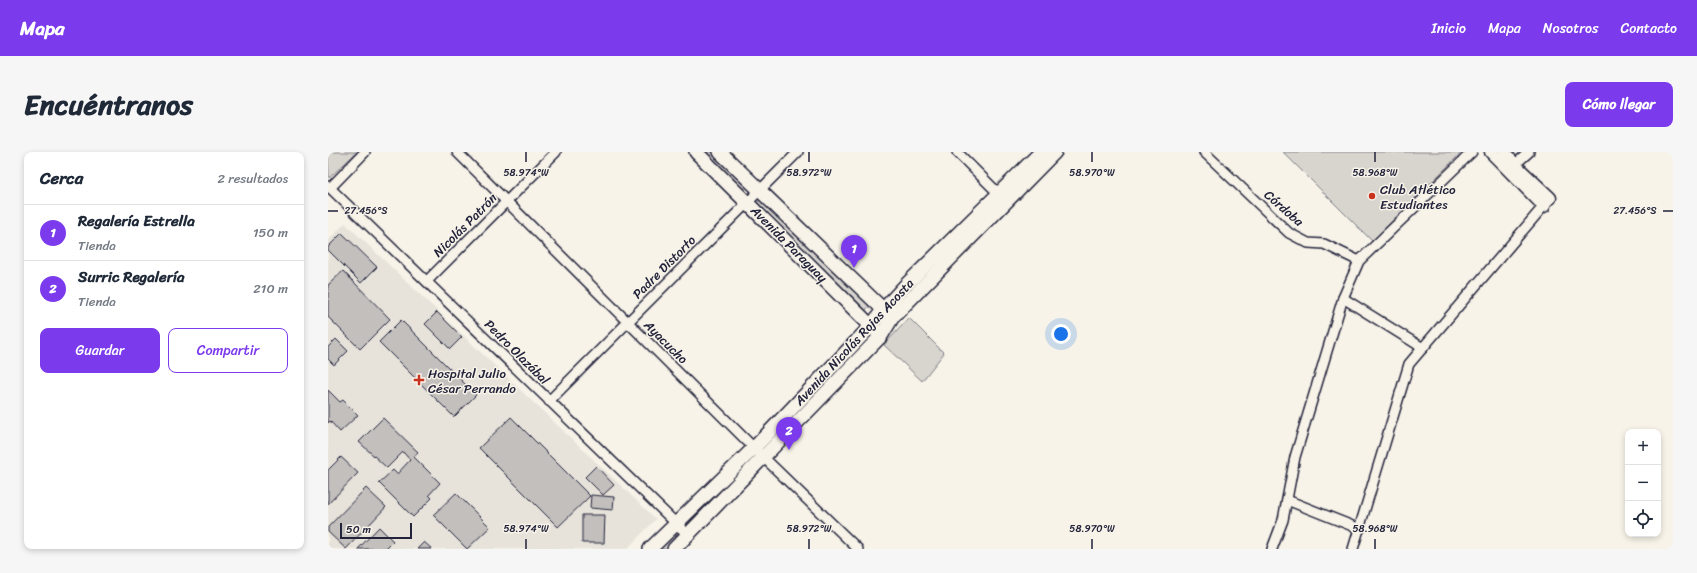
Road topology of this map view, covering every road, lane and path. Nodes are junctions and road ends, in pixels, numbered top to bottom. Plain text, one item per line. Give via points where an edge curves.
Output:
1 (365, 152) edge
2 (457, 152) edge
3 (556, 152) edge
4 (696, 152) edge
5 (720, 152) edge
6 (798, 152) edge
7 (958, 152) edge
8 (1041, 152) edge
9 (1055, 152) edge
10 (1204, 152) edge
11 (1472, 152) edge
12 (1490, 152) edge
13 (1504, 152) edge
14 (1529, 152) edge
15 (1512, 168) junction
16 (329, 187) edge
17 (759, 191) junction
18 (1002, 198) junction
19 (507, 201) junction
20 (748, 202) junction
21 (1547, 202) joint
22 (1359, 261) junction
23 (427, 281) junction
24 (1343, 298) junction
25 (887, 314) junction
26 (628, 322) junction
27 (871, 326) junction
28 (881, 336) junction
29 (1423, 348) junction
30 (549, 401) junction
31 (754, 448) junction
32 (763, 457) junction
33 (1287, 500) junction
34 (676, 523) junction
35 (1360, 529) junction
36 (688, 535) junction
37 (650, 549) edge
38 (674, 549) edge
39 (858, 549) edge
40 (1272, 549) edge
41 (1353, 549) edge

1 - 16 street
2 - 19 street, Ayacucho
3 - 19 street, Nicolás Patrón
4 - 20 main road, Avenida Paraguay
5 - 17 main road, Avenida Paraguay
6 - 17 street, Padre Distorto
7 - 18 street
8 - 18 main road, Avenida Nicolás Rojas Acosta
9 - 18 main road, Avenida Nicolás Rojas Acosta
10 - 22 street, Córdoba via 1289,233 1308,242 1324,244
11 - 22 street
12 - 15 street
13 - 15 street
14 - 15 street
15 - 21 street
16 - 23 street, Pedro Olazábal
17 - 20 street, Padre Distorto
17 - 25 main road, Avenida Paraguay
18 - 25 main road, Avenida Nicolás Rojas Acosta
19 - 23 street, Nicolás Patrón
19 - 26 street, Ayacucho
20 - 26 street, Padre Distorto
20 - 27 main road, Avenida Paraguay
21 - 29 street
22 - 24 street
23 - 30 street, Pedro Olazábal
24 - 29 street
24 - 33 street via 1295,457
25 - 27 main road, Avenida Nicolás Rojas Acosta
25 - 28 main road, Avenida Nicolás Rojas Acosta
26 - 30 street, Padre Distorto
26 - 31 street, Ayacucho
27 - 28 main road, Avenida Paraguay
27 - 31 main road, Avenida Nicolás Rojas Acosta
28 - 32 main road, Avenida Nicolás Rojas Acosta
29 - 35 street via 1409,364
30 - 34 street, Pedro Olazábal
31 - 32 street, Ayacucho
31 - 34 main road, Avenida Nicolás Rojas Acosta
32 - 36 main road, Avenida Nicolás Rojas Acosta
32 - 39 street, Ayacucho
33 - 35 street
33 - 40 street via 1283,520
34 - 36 street, Pedro Olazábal
34 - 37 main road, Avenida Nicolás Rojas Acosta
35 - 41 street
36 - 38 main road, Avenida Nicolás Rojas Acosta

